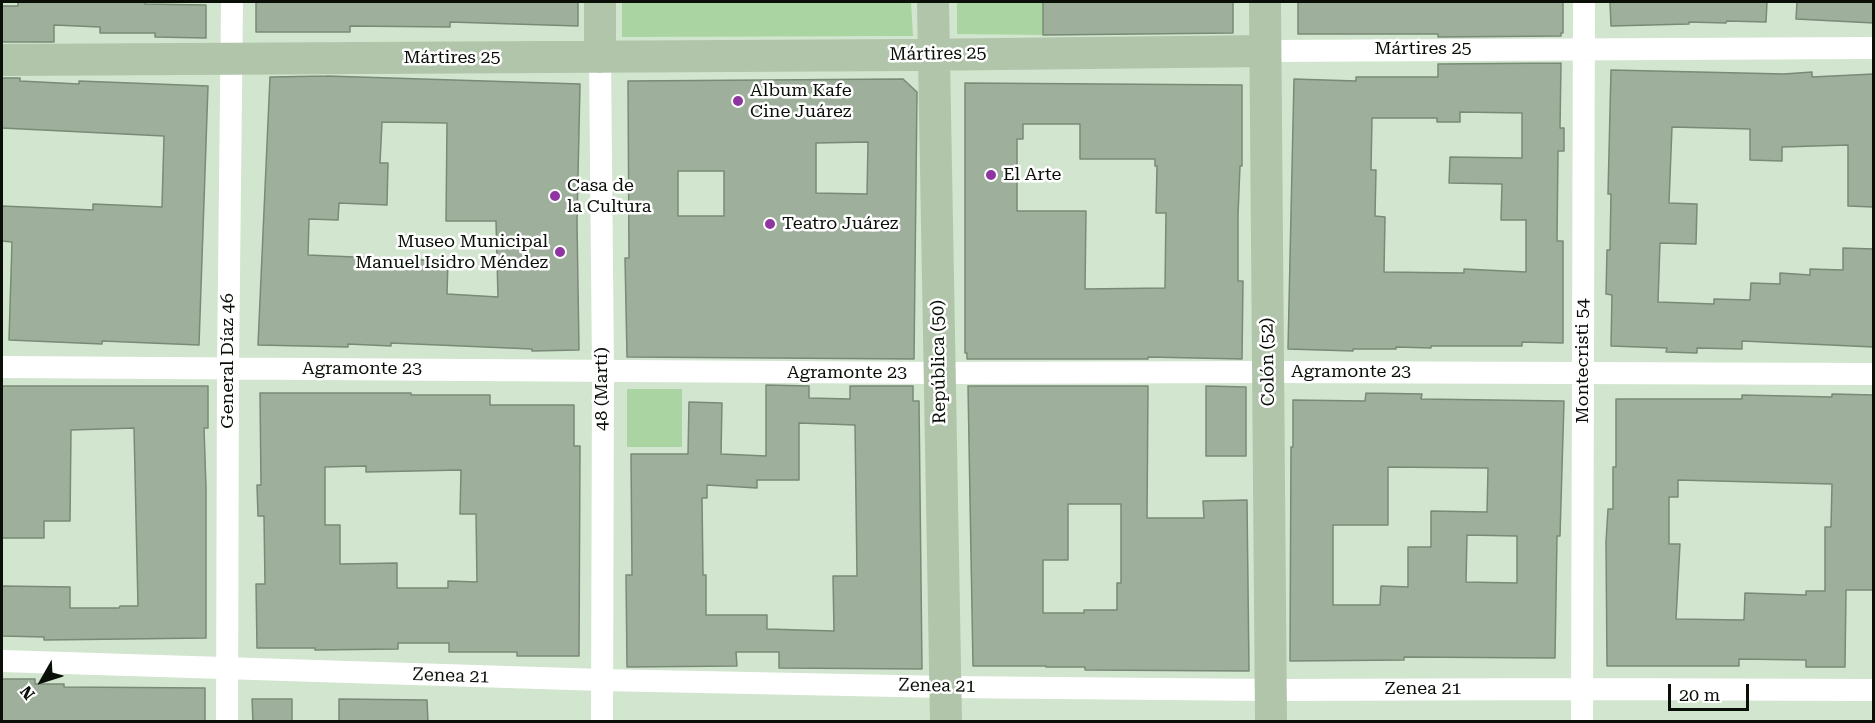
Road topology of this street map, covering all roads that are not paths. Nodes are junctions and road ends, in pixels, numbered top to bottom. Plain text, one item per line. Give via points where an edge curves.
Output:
1 (232, 2) edge
2 (600, 2) edge
3 (933, 2) edge
4 (1265, 2) edge
5 (1584, 2) edge
6 (1585, 48) junction
7 (1874, 48) edge
8 (1265, 51) junction
9 (933, 54) junction
10 (600, 57) junction
11 (231, 59) junction
12 (2, 60) edge
13 (2, 367) edge
14 (228, 368) junction
15 (603, 371) junction
16 (1268, 372) junction
17 (940, 373) junction
18 (1582, 374) junction
19 (1874, 374) edge
20 (2, 661) edge
21 (227, 669) junction
22 (602, 680) junction
23 (946, 687) junction
24 (1582, 688) junction
25 (1271, 690) junction
26 (1874, 690) edge
27 (227, 722) edge
28 (602, 722) edge
29 (946, 722) edge
30 (1271, 722) edge
31 (1582, 722) edge

1 - 11 street, General Díaz 46
2 - 10 main road
3 - 9 main road, República (50)
4 - 8 main road, Colón (52)
5 - 6 street, Montecristi 54
6 - 7 street, Mártires 25
6 - 8 street, Mártires 25
6 - 18 street, Montecristi 54
8 - 9 main road, Mártires 25
8 - 16 main road, Colón (52)
9 - 10 main road, Mártires 25
9 - 17 main road, República (50)
10 - 11 main road, Mártires 25
10 - 15 street, 48 (Martí)
11 - 12 main road, Mártires 25
11 - 14 street, General Díaz 46
13 - 14 street, Agramonte 23
14 - 15 street, Agramonte 23
14 - 21 street, General Díaz 46
15 - 17 street, Agramonte 23
15 - 22 street, 48 (Martí)
16 - 17 street, Agramonte 23
16 - 18 street, Agramonte 23
16 - 25 main road, Colón (52)
17 - 23 main road, República (50)
18 - 19 street, Agramonte 23
18 - 24 street, Montecristi 54
20 - 21 street, Zenea 21
21 - 22 street, Zenea 21
21 - 27 street, General Díaz 46
22 - 23 street, Zenea 21
22 - 28 street, 48 (Martí)
23 - 25 street, Zenea 21
23 - 29 main road, República (50)
24 - 25 street, Zenea 21
24 - 26 street, Zenea 21
24 - 31 street, Montecristi 54
25 - 30 main road, Colón (52)

